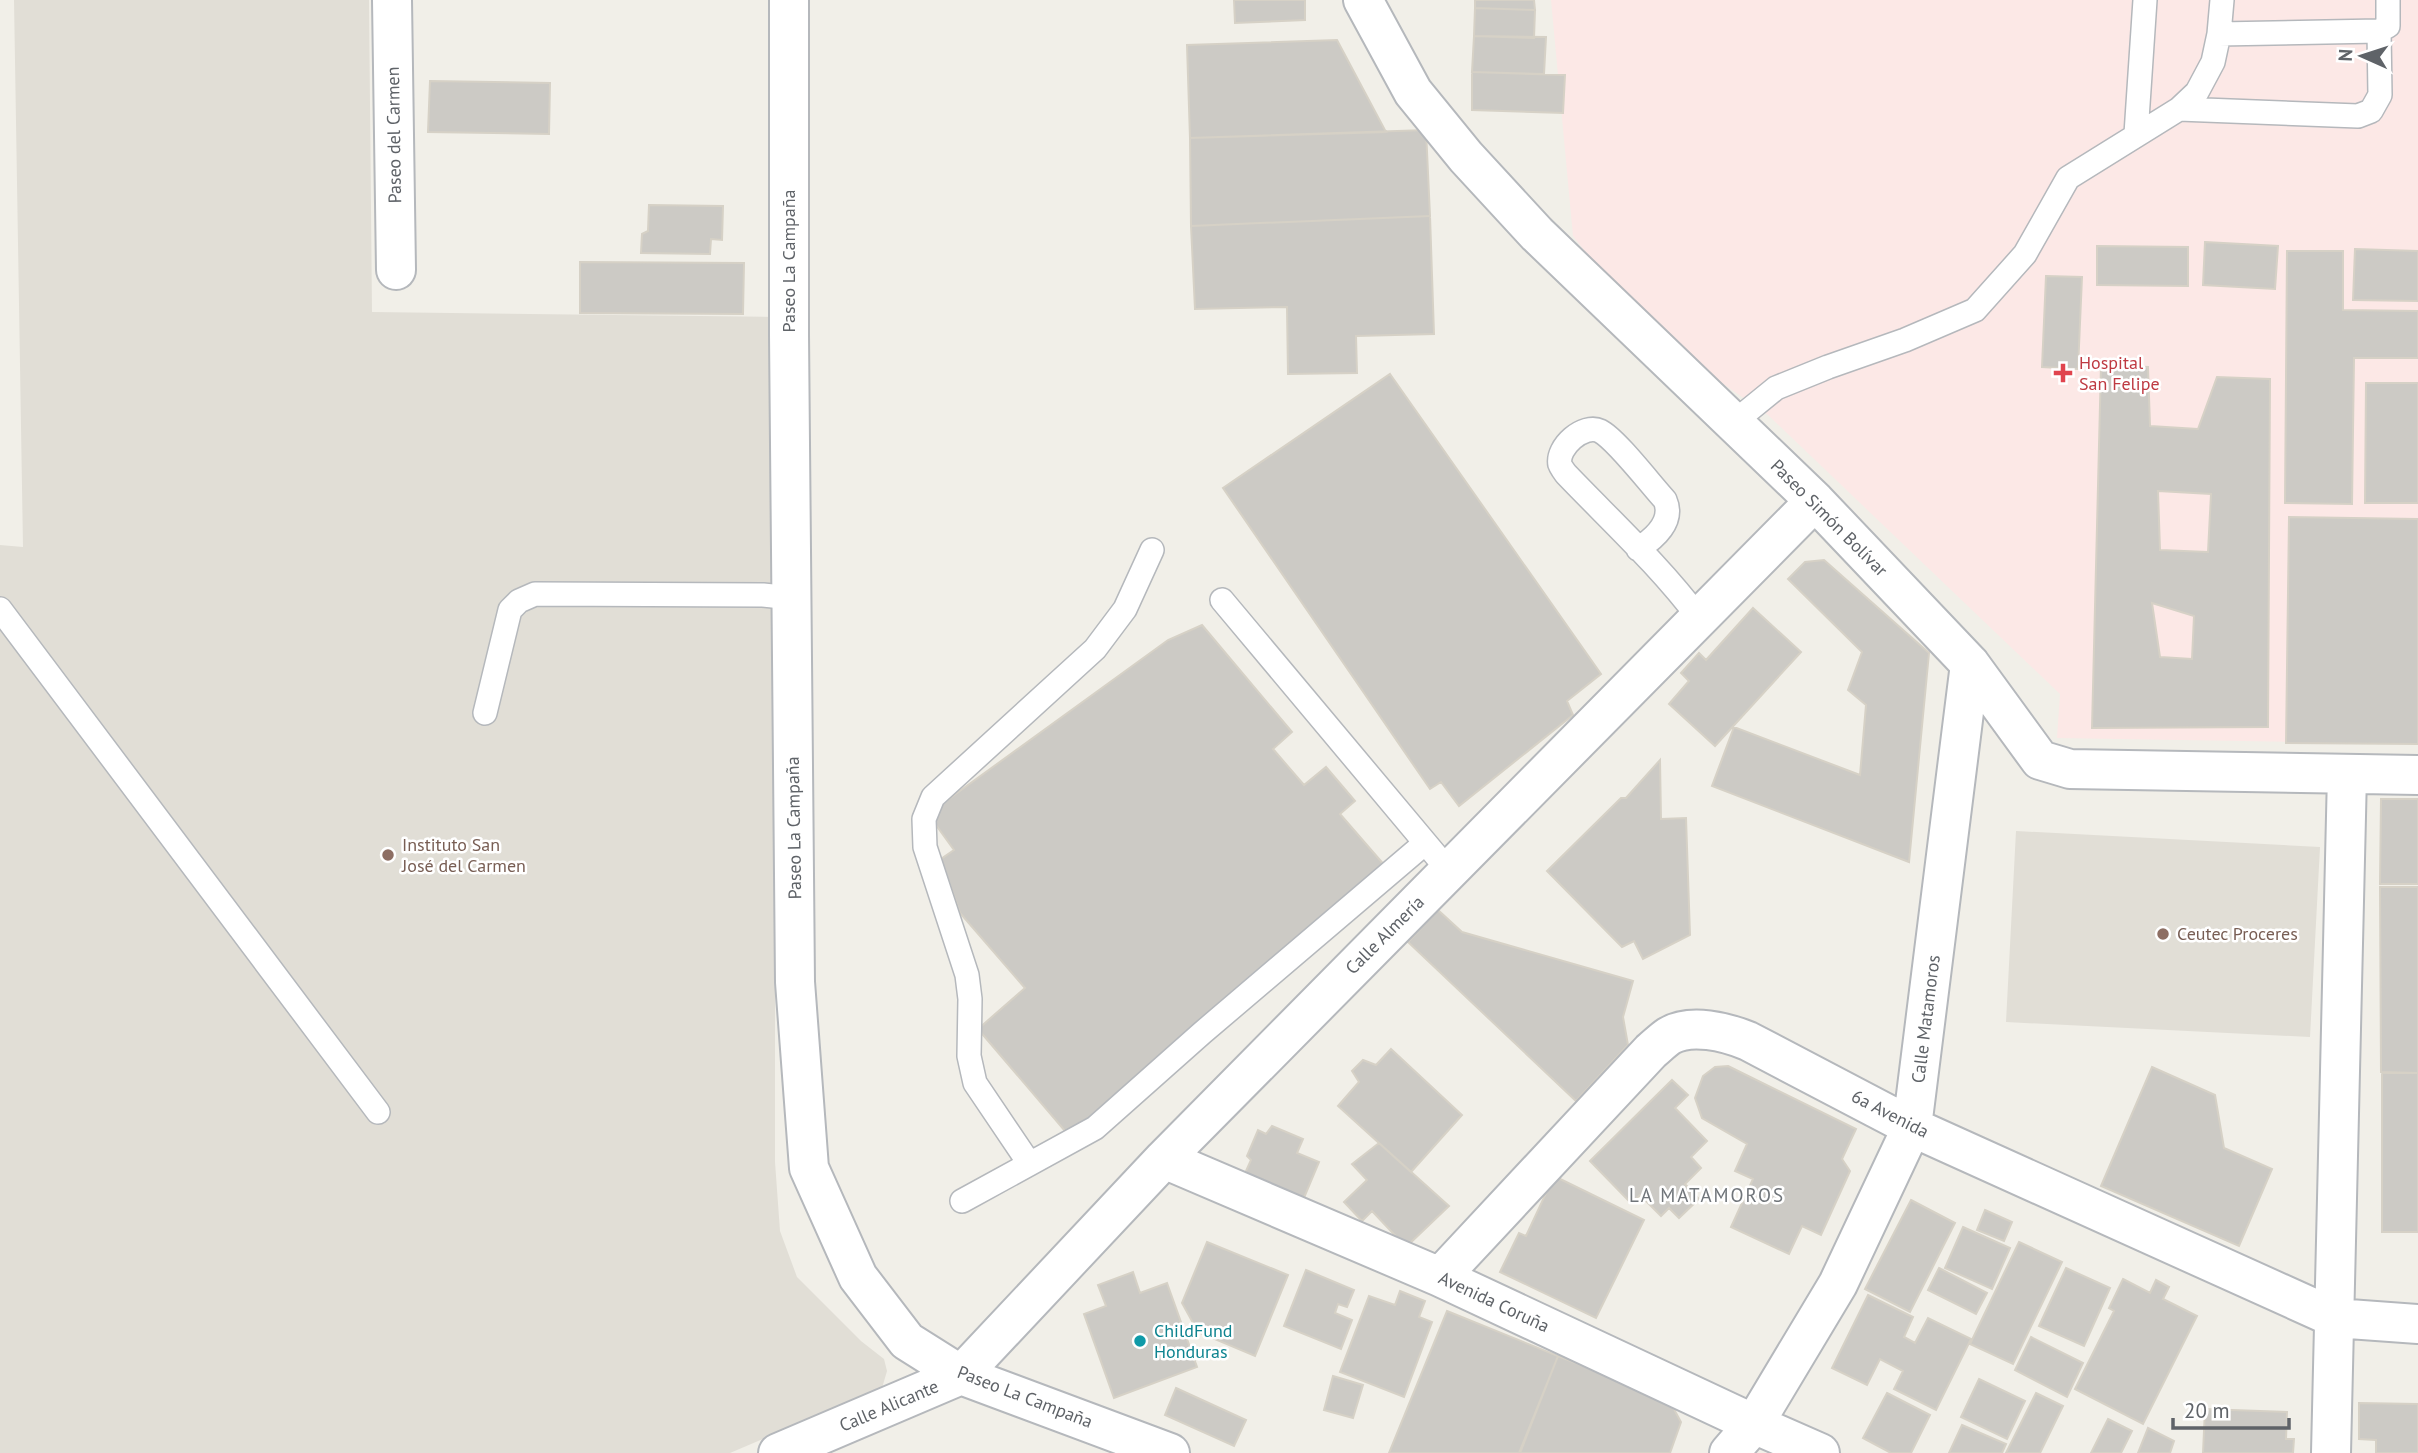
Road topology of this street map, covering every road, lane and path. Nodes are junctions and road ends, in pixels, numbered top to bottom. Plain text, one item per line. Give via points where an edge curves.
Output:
1 (392, 0) edge
2 (789, 0) edge
3 (1363, 0) edge
4 (2146, 0) edge
5 (2222, 0) edge
6 (2388, 0) edge
7 (2379, 31) junction
8 (2219, 34) junction
9 (2179, 109) junction
10 (2136, 134) junction
11 (396, 270) dead end
12 (1733, 424) junction
13 (1815, 500) junction
14 (1638, 549) junction
15 (1152, 550) dead end
16 (792, 598) junction
17 (1222, 600) dead end
18 (0, 609) edge
19 (1699, 618) junction
20 (1969, 664) junction
21 (485, 713) dead end
22 (2347, 774) junction
23 (2418, 775) edge
24 (1437, 857) junction
25 (378, 1112) dead end
26 (1912, 1127) junction
27 (1164, 1159) junction
28 (1029, 1164) junction
29 (962, 1201) dead end
30 (1440, 1276) junction
31 (2334, 1318) junction
32 (2418, 1325) edge
33 (961, 1375) junction
34 (1754, 1424) junction
35 (778, 1453) edge
36 (1170, 1453) edge
37 (1729, 1453) edge
38 (1820, 1453) edge
39 (2331, 1453) edge

1 - 11 street, Paseo del Carmen
2 - 16 street, Paseo La Campaña
3 - 12 street, Paseo Simón Bolívar via 1413,92 1466,157 1537,234
4 - 10 lane
5 - 8 lane
6 - 7 lane via 2388,26
7 - 8 lane
7 - 9 lane via 2379,95 2371,111 2358,116
8 - 9 lane via 2213,62 2197,92
9 - 10 lane
10 - 12 lane via 2068,178 2025,254 1975,310 1776,388
12 - 13 street, Paseo Simón Bolívar
13 - 19 street, Calle Almería
13 - 20 street, Paseo Simón Bolívar
14 - 14 lane via 1560,466 1561,455 1572,439 1586,429 1599,430 1611,440 1665,500 1668,519
14 - 19 lane
15 - 28 lane via 1125,609 1095,649 933,797 924,819 925,847 967,975 969,1056 975,1083
16 - 21 lane via 535,594 510,610
16 - 33 street, Paseo La Campaña via 795,982 809,1168 858,1277 907,1341
17 - 24 lane
18 - 25 lane
19 - 24 street, Calle Almería
20 - 22 street, Paseo Simón Bolívar via 2040,760 2070,769
20 - 26 street, Calle Matamoros
22 - 23 street, Paseo Simón Bolívar
22 - 31 street
24 - 27 street, Calle Almería
24 - 28 lane via 1202,1033 1095,1128
26 - 30 street, 6a Avenida via 1723,1031 1671,1035
26 - 31 street, 6a Avenida
26 - 34 street, Calle Matamoros via 1838,1284
27 - 30 street, Avenida Coruña
27 - 33 street, Calle Almería
28 - 29 lane
30 - 34 street, Avenida Coruña
31 - 32 street, 6a Avenida
31 - 39 street
33 - 35 street, Calle Alicante
33 - 36 street, Paseo La Campaña
34 - 37 street, Calle Matamoros
34 - 38 street, Avenida Coruña

